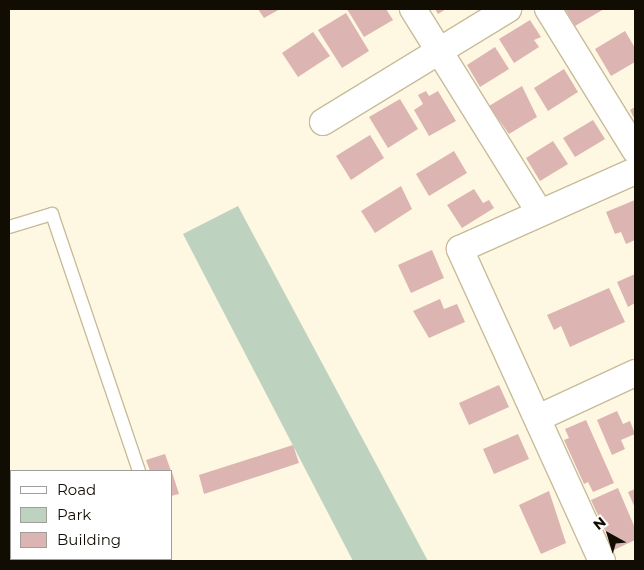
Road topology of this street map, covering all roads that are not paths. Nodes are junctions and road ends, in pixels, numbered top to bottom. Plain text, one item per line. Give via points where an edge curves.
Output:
1 (413, 9) edge
2 (508, 9) edge
3 (548, 9) edge
4 (439, 51) junction
5 (323, 122) dead end
6 (635, 150) edge
7 (635, 170) edge
8 (540, 213) junction
9 (9, 227) edge
10 (635, 373) edge
11 (538, 418) junction
12 (139, 470) edge
13 (602, 561) edge

1 - 4 street
2 - 4 street
3 - 6 street
4 - 5 street
4 - 8 street
7 - 8 street
8 - 11 street via 460,249
9 - 12 lane via 52,214
10 - 11 street
11 - 13 street

